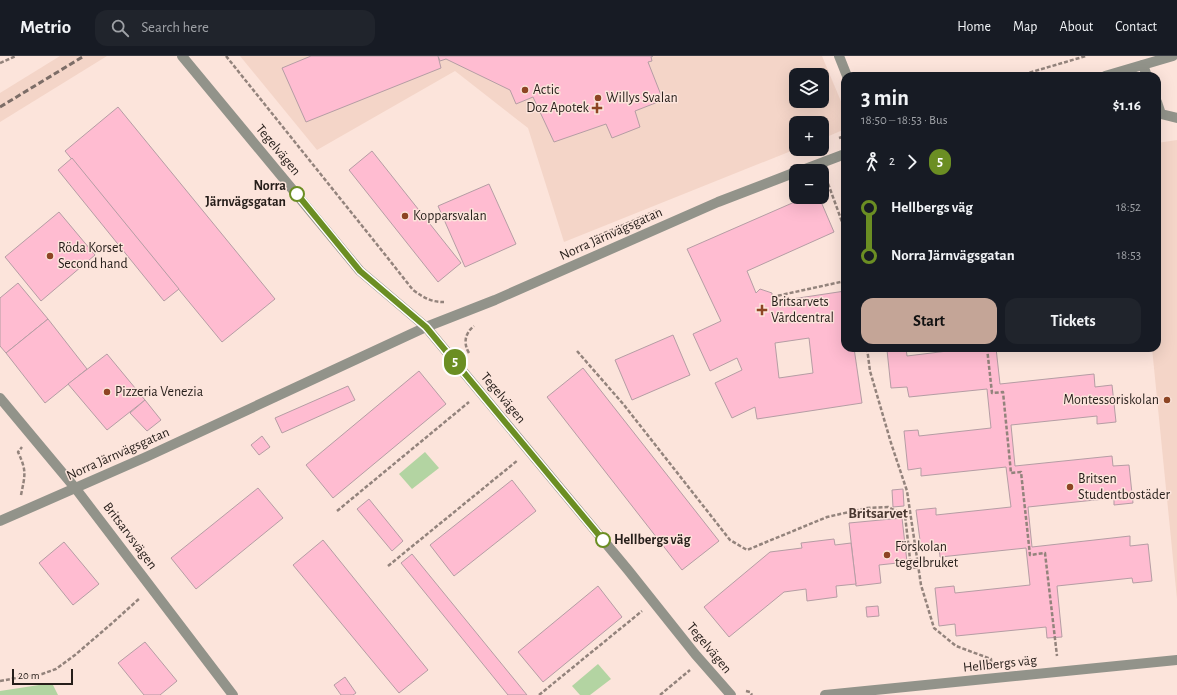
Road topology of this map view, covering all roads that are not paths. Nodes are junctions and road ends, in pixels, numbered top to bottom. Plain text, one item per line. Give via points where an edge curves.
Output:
1 (182, 56) edge
2 (838, 56) edge
3 (1173, 56) edge
4 (1143, 65) junction
5 (845, 72) edge
6 (1119, 72) edge
7 (1146, 72) edge
8 (1161, 114) edge
9 (1177, 118) edge
10 (841, 156) edge
11 (818, 164) edge
12 (789, 175) edge
13 (426, 327) junction
14 (0, 398) edge
15 (76, 489) junction
16 (0, 522) edge
17 (1177, 660) edge
18 (232, 695) edge
19 (731, 695) edge
20 (825, 695) edge

1 - 13 street, Tegelvägen via 360,271
2 - 5 street
3 - 4 street
4 - 6 street
4 - 7 street
8 - 9 street
10 - 11 street
12 - 13 street, Norra Järnvägsgatan via 718,202 495,300
13 - 15 street, Norra Järnvägsgatan
13 - 19 street, Tegelvägen
14 - 15 street, Britsarvsvägen
15 - 16 street, Norra Järnvägsgatan
15 - 18 street, Britsarvsvägen
17 - 20 street, Hellbergs väg

